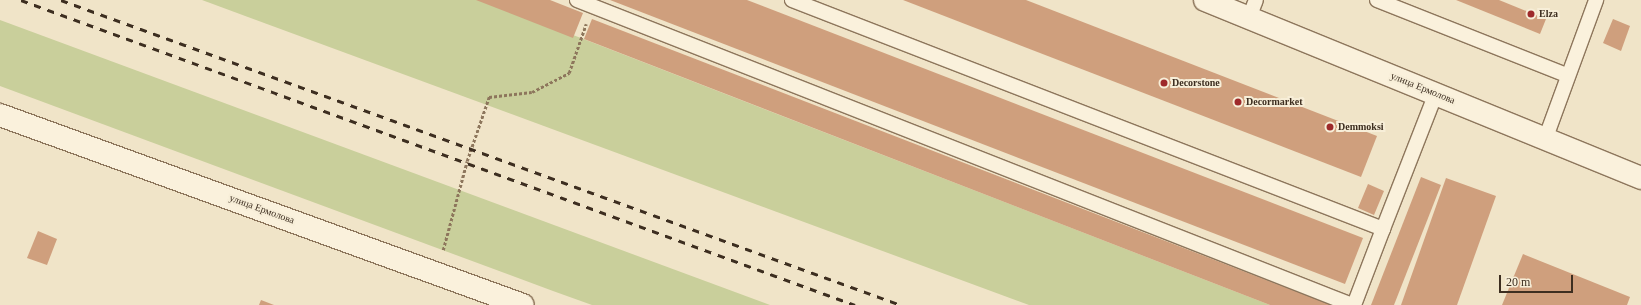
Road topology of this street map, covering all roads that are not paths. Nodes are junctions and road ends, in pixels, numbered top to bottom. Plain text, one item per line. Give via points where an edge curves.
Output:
1 (577, 0) edge
2 (792, 0) edge
3 (1205, 0) edge
4 (1377, 0) edge
5 (1591, 1) edge
6 (593, 3) edge
7 (1253, 9) edge
8 (1566, 75) junction
9 (1436, 93) junction
10 (0, 115) edge
11 (1546, 137) junction
12 (1641, 178) edge
13 (1383, 229) junction
14 (523, 305) edge
15 (1353, 305) edge

1 - 6 lane
2 - 13 lane
3 - 7 street, улица Ермолова
4 - 8 lane
5 - 8 lane
6 - 15 lane
7 - 9 street, улица Ермолова
8 - 11 lane
9 - 11 street, улица Ермолова
9 - 13 lane
10 - 14 street, улица Ермолова
11 - 12 street, улица Ермолова
13 - 15 lane

